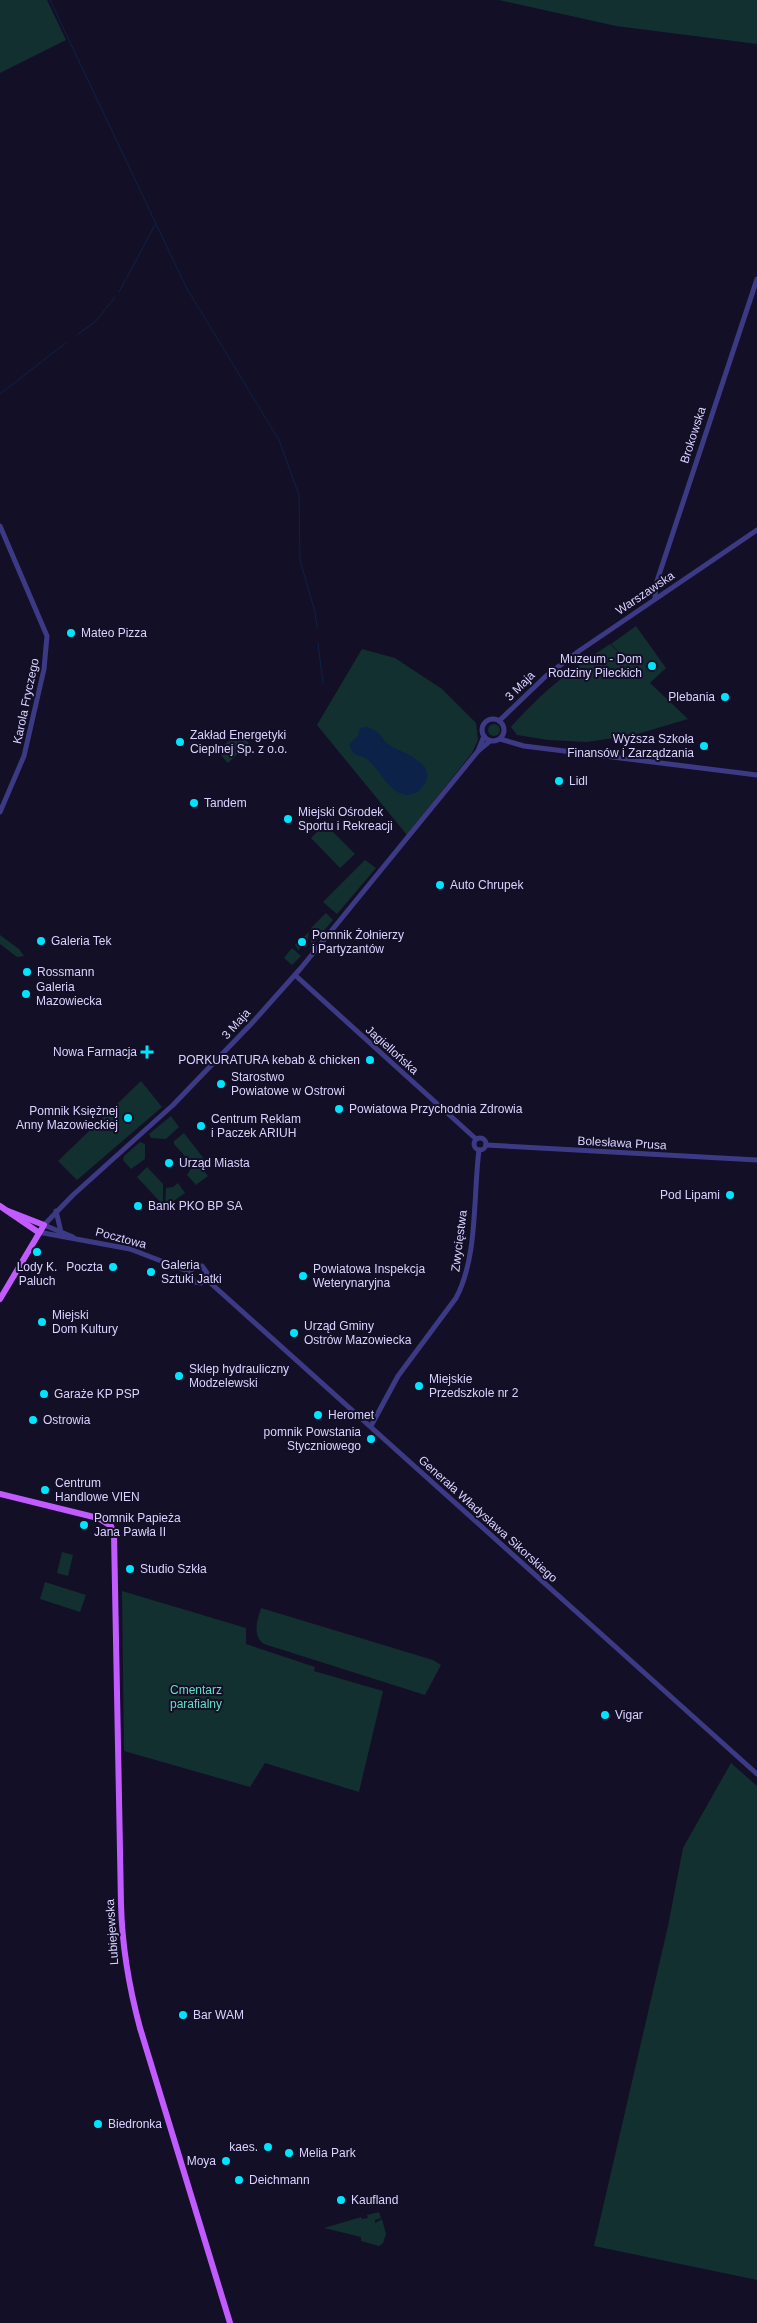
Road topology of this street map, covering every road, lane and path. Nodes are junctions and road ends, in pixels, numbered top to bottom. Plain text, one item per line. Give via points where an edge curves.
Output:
1 (757, 280) edge
2 (0, 526) edge
3 (757, 530) edge
4 (656, 598) junction
5 (546, 676) joint
6 (501, 723) junction
7 (484, 736) junction
8 (502, 737) junction
9 (490, 741) junction
10 (478, 751) junction
11 (757, 775) edge
12 (0, 812) edge
13 (294, 975) junction
14 (476, 1139) junction
15 (486, 1145) junction
16 (479, 1150) junction
17 (757, 1160) edge
18 (0, 1206) edge
19 (8, 1211) junction
20 (56, 1211) junction
21 (44, 1225) junction
22 (38, 1232) junction
23 (61, 1232) junction
24 (73, 1237) junction
25 (190, 1272) junction
26 (206, 1280) junction
27 (0, 1299) edge
28 (371, 1426) junction
29 (0, 1494) edge
30 (757, 1774) edge
31 (230, 2323) edge

1 - 4 street, Brokowska via 658,577 654,590
2 - 12 street, Karola Fryczego via 47,636 24,756
3 - 4 street, Warszawska
4 - 5 street, Warszawska
5 - 6 street, 3 Maja
6 - 7 street via 492,719 486,722 482,730
6 - 8 street
7 - 9 street
7 - 10 street, 3 Maja
8 - 9 street
8 - 11 street via 512,743 535,748
9 - 10 street, 3 Maja
10 - 13 street, 3 Maja
13 - 14 street, Jagiellońska
13 - 20 street, 3 Maja via 173,1105
14 - 15 street via 483,1139
14 - 16 street via 474,1146
15 - 16 street
15 - 17 street, Bolesława Prusa
16 - 28 street, Zwycięstwa via 470,1252 463,1283 456,1298 398,1376
18 - 19 main road
19 - 21 main road
19 - 22 main road
20 - 21 street, 3 Maja
20 - 23 street
21 - 22 main road, 3 Maja
21 - 23 street, Pocztowa
22 - 24 street, Pocztowa
22 - 27 main road, 3 Maja
23 - 24 street, Pocztowa
24 - 25 street, Pocztowa via 130,1249
25 - 26 street via 195,1282
25 - 26 street via 195,1266 202,1266 208,1273
26 - 28 street, Generała Władysława Sikorskiego
28 - 30 street, Generała Władysława Sikorskiego
29 - 31 main road, Lubiejewska via 98,1518 111,1526 116,1542 121,1904 126,1967 140,2028

